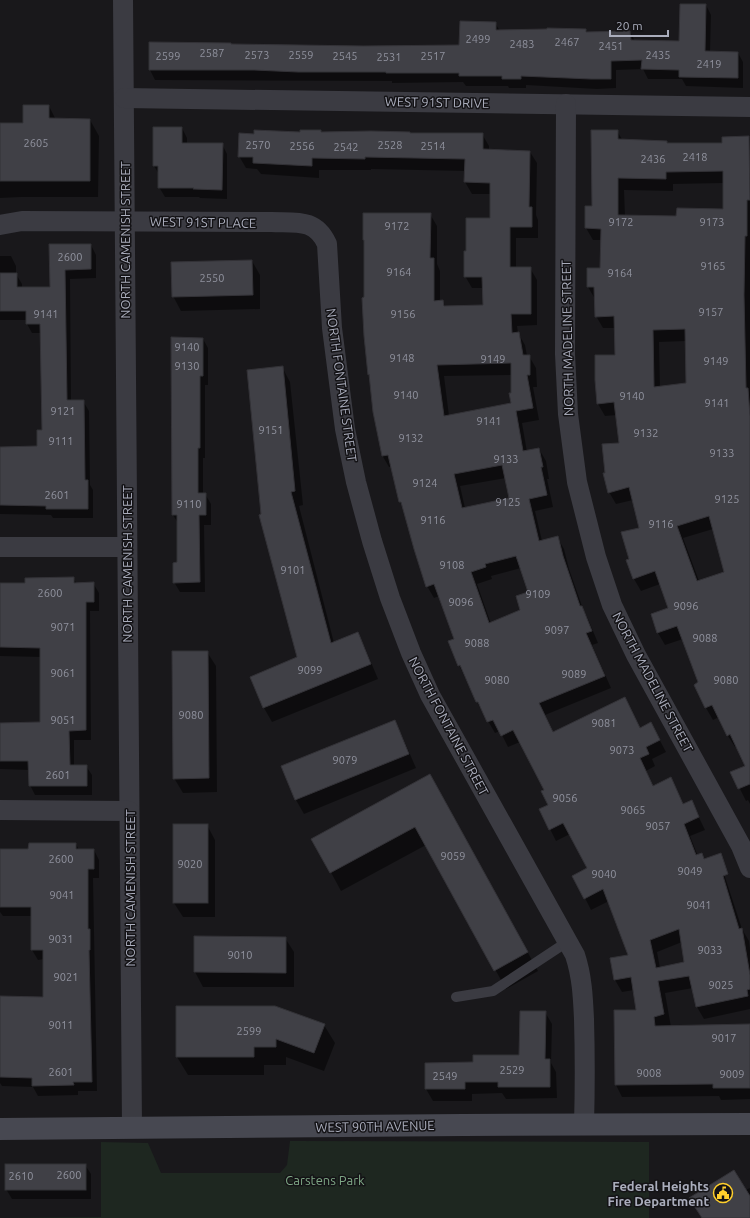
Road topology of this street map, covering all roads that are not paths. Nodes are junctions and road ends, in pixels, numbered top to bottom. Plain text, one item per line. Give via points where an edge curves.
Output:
1 (123, 0) edge
2 (124, 98) junction
3 (566, 104) junction
4 (750, 107) edge
5 (125, 221) junction
6 (287, 223) joint
7 (0, 225) edge
8 (0, 547) edge
9 (127, 547) junction
10 (0, 810) edge
11 (129, 811) junction
12 (750, 868) edge
13 (567, 942) junction
14 (456, 997) dead end
15 (750, 1124) edge
16 (584, 1125) junction
17 (132, 1128) junction
18 (0, 1129) edge

1 - 2 street, NORTH CAMENISH STREET
2 - 3 street, WEST 91ST DRIVE
2 - 5 street, NORTH CAMENISH STREET
3 - 4 street, WEST 91ST DRIVE
3 - 12 street, NORTH MADELINE STREET via 565,354 568,414 577,482 596,557 612,605 636,655 741,846
5 - 6 street, WEST 91ST PLACE
5 - 7 street, WEST 91ST PLACE via 22,221
5 - 9 street, NORTH CAMENISH STREET
6 - 13 street, NORTH FONTAINE STREET via 314,227 322,234 327,244 331,315 345,429 372,541 411,653 430,695
8 - 9 street
9 - 11 street, NORTH CAMENISH STREET
10 - 11 street
11 - 17 street, NORTH CAMENISH STREET
13 - 14 lane via 493,992
13 - 16 street, NORTH FONTAINE STREET via 579,967 582,989 585,1051
15 - 16 street, WEST 90TH AVENUE
16 - 17 street, WEST 90TH AVENUE
17 - 18 street, WEST 90TH AVENUE

